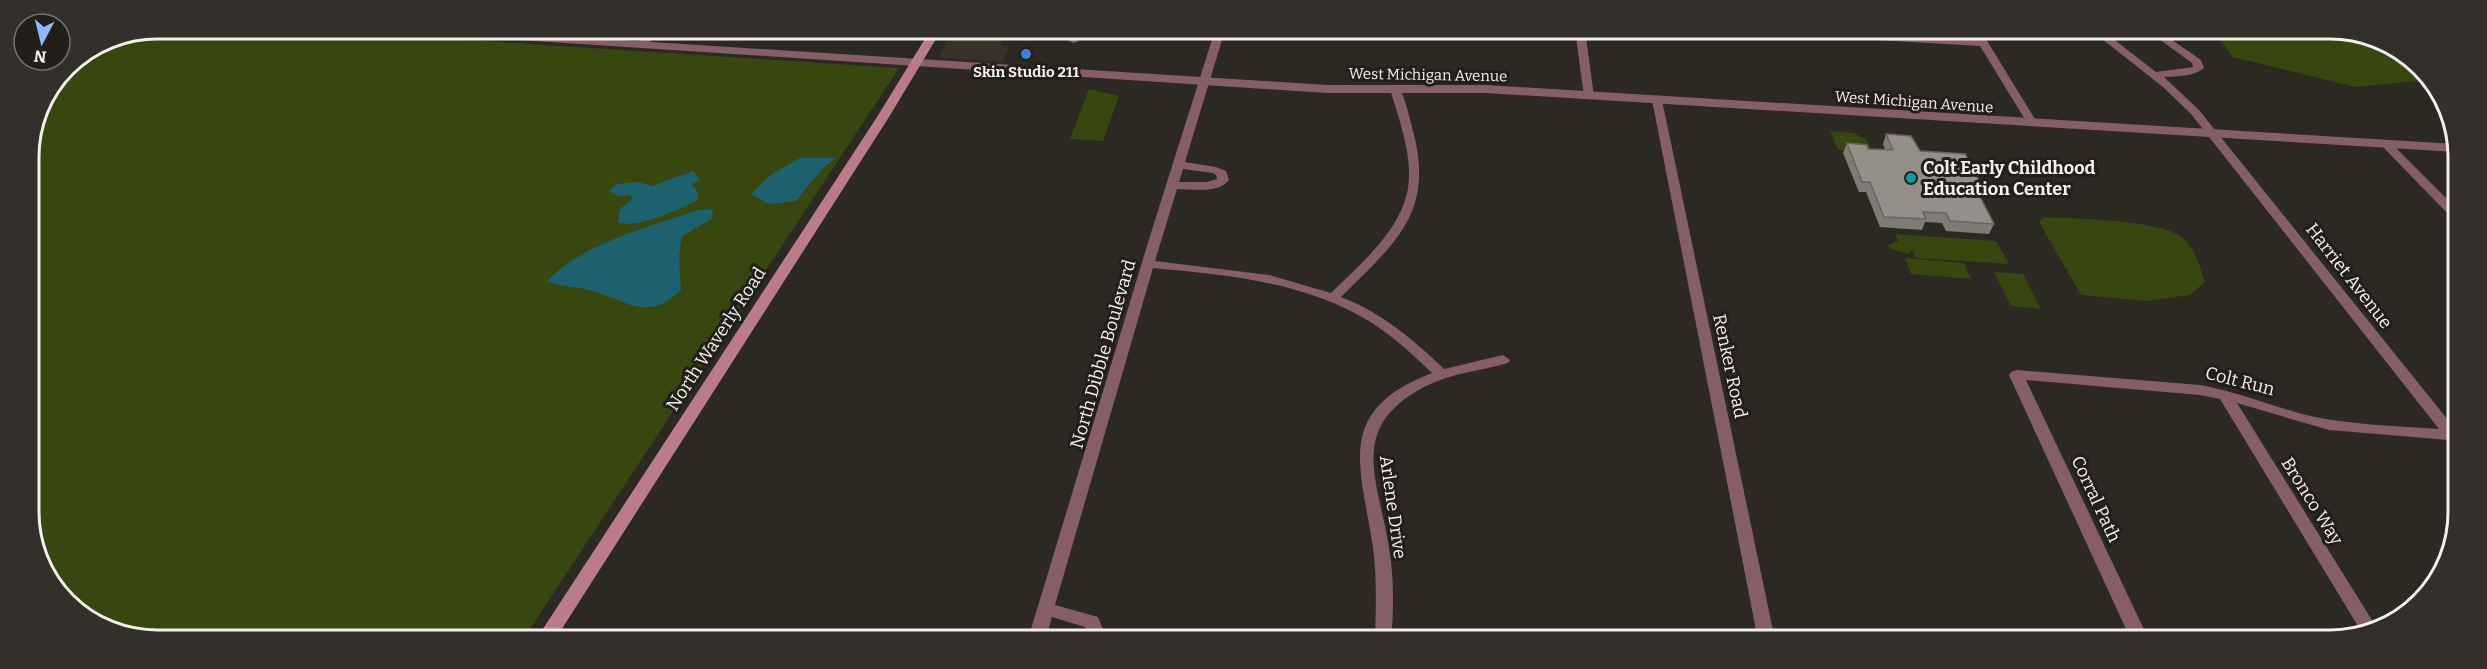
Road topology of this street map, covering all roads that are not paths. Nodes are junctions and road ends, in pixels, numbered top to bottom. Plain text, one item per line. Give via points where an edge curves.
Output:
1 (561, 39) edge
2 (647, 39) edge
3 (931, 39) edge
4 (1218, 39) edge
5 (1581, 39) edge
6 (1916, 39) edge
7 (1981, 39) edge
8 (2108, 39) edge
9 (2164, 39) edge
10 (1983, 43) junction
11 (642, 44) junction
12 (918, 62) junction
13 (2155, 75) junction
14 (1206, 81) junction
15 (1395, 89) junction
16 (1589, 96) junction
17 (1657, 100) junction
18 (2033, 124) junction
19 (2214, 134) junction
20 (2385, 143) junction
21 (2448, 147) edge
22 (1178, 165) junction
23 (1172, 185) junction
24 (2448, 208) edge
25 (1148, 264) junction
26 (1333, 298) junction
27 (1503, 360) dead end
28 (1441, 374) junction
29 (2016, 375) joint
30 (2224, 394) junction
31 (2448, 427) edge
32 (2448, 435) edge
33 (1047, 609) junction
34 (2366, 625) edge
35 (551, 630) edge
36 (1040, 630) edge
37 (1095, 630) edge
38 (1383, 630) edge
39 (1765, 630) edge
40 (2135, 630) edge

1 - 11 street, West Michigan Avenue
2 - 11 street
3 - 12 main road, North Waverly Road
4 - 14 street, North Dibble Boulevard
5 - 16 street
6 - 10 street
7 - 10 street
8 - 13 street, Harriet Avenue
9 - 13 street via 2199,68
10 - 18 street
11 - 12 street, West Michigan Avenue
12 - 14 street, West Michigan Avenue
12 - 35 main road, North Waverly Road
13 - 19 street, Harriet Avenue
14 - 15 street, West Michigan Avenue
14 - 22 street, North Dibble Boulevard
15 - 16 street, West Michigan Avenue via 1464,88
15 - 26 street via 1413,158 1414,189 1395,230
16 - 17 street, West Michigan Avenue
17 - 18 street, West Michigan Avenue
17 - 39 street, Renker Road
18 - 19 street, West Michigan Avenue
19 - 20 street, West Michigan Avenue
19 - 31 street, Harriet Avenue
20 - 21 street, West Michigan Avenue
20 - 24 street
22 - 23 street, North Dibble Boulevard
22 - 23 street via 1216,170 1222,173 1223,180 1207,186
23 - 25 street, North Dibble Boulevard
25 - 26 street via 1256,275
25 - 33 street, North Dibble Boulevard
26 - 28 street via 1410,341
27 - 28 street, Arlene Drive
28 - 38 street, Arlene Drive via 1407,389 1389,403 1369,431 1365,464 1384,580
29 - 30 street, Colt Run
29 - 40 street, Corral Path
30 - 32 street, Colt Run via 2330,424
30 - 34 street, Bronco Way
33 - 36 street, North Dibble Boulevard
33 - 37 street via 1092,622

